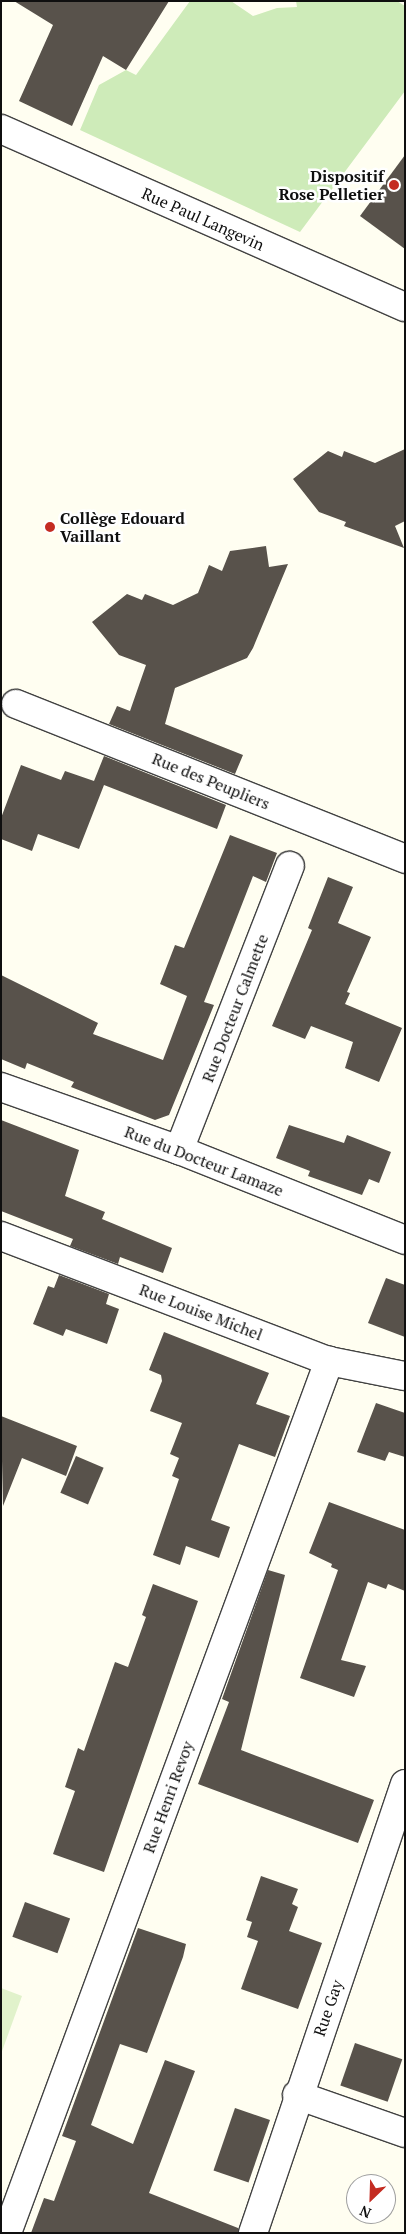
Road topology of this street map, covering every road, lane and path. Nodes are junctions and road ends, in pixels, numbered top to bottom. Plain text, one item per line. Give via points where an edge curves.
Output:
1 (1, 129) edge
2 (405, 307) edge
3 (16, 704) dead end
4 (405, 859) edge
5 (290, 866) dead end
6 (1, 1087) edge
7 (179, 1150) junction
8 (1, 1236) edge
9 (405, 1240) edge
10 (329, 1361) junction
11 (405, 1376) edge
12 (405, 1784) edge
13 (297, 2095) junction
14 (405, 2134) edge
15 (7, 2233) edge
16 (253, 2233) edge

1 - 2 street, Rue Paul Langevin
3 - 4 street, Rue des Peupliers
5 - 7 street, Rue Docteur Calmette
6 - 7 street, Rue du Docteur Lamaze
7 - 9 street, Rue du Docteur Lamaze
8 - 10 street, Rue Louise Michel
10 - 11 street, Rue Louise Michel
10 - 15 street, Rue Henri Revoy
12 - 13 street, Rue Gay
13 - 14 street
13 - 16 street, Rue Gay

